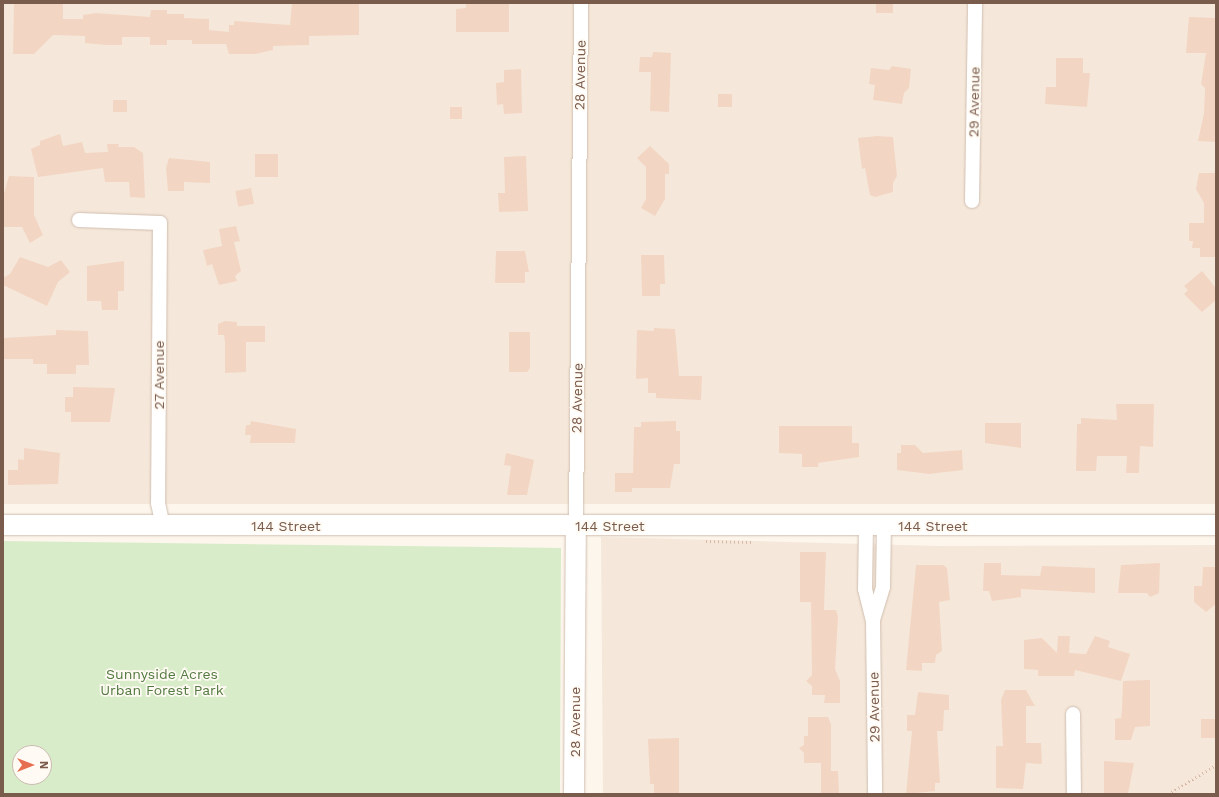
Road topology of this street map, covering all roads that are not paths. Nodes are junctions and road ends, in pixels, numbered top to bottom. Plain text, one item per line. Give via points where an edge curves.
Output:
1 (581, 3) edge
2 (975, 3) edge
3 (972, 201) dead end
4 (79, 220) dead end
5 (3, 525) edge
6 (1216, 525) edge
7 (163, 526) junction
8 (576, 526) junction
9 (875, 526) junction
10 (1073, 714) dead end
11 (574, 794) edge
12 (875, 794) edge
13 (1074, 794) edge

1 - 8 street, 28 Avenue
2 - 3 street, 29 Avenue
4 - 7 street, 27 Avenue via 160,223 158,503
5 - 7 street, 144 Street
6 - 9 street, 144 Street
7 - 8 street, 144 Street
8 - 9 street, 144 Street
8 - 11 street, 28 Avenue
9 - 12 street, 29 Avenue via 865,589 873,621
10 - 13 street

